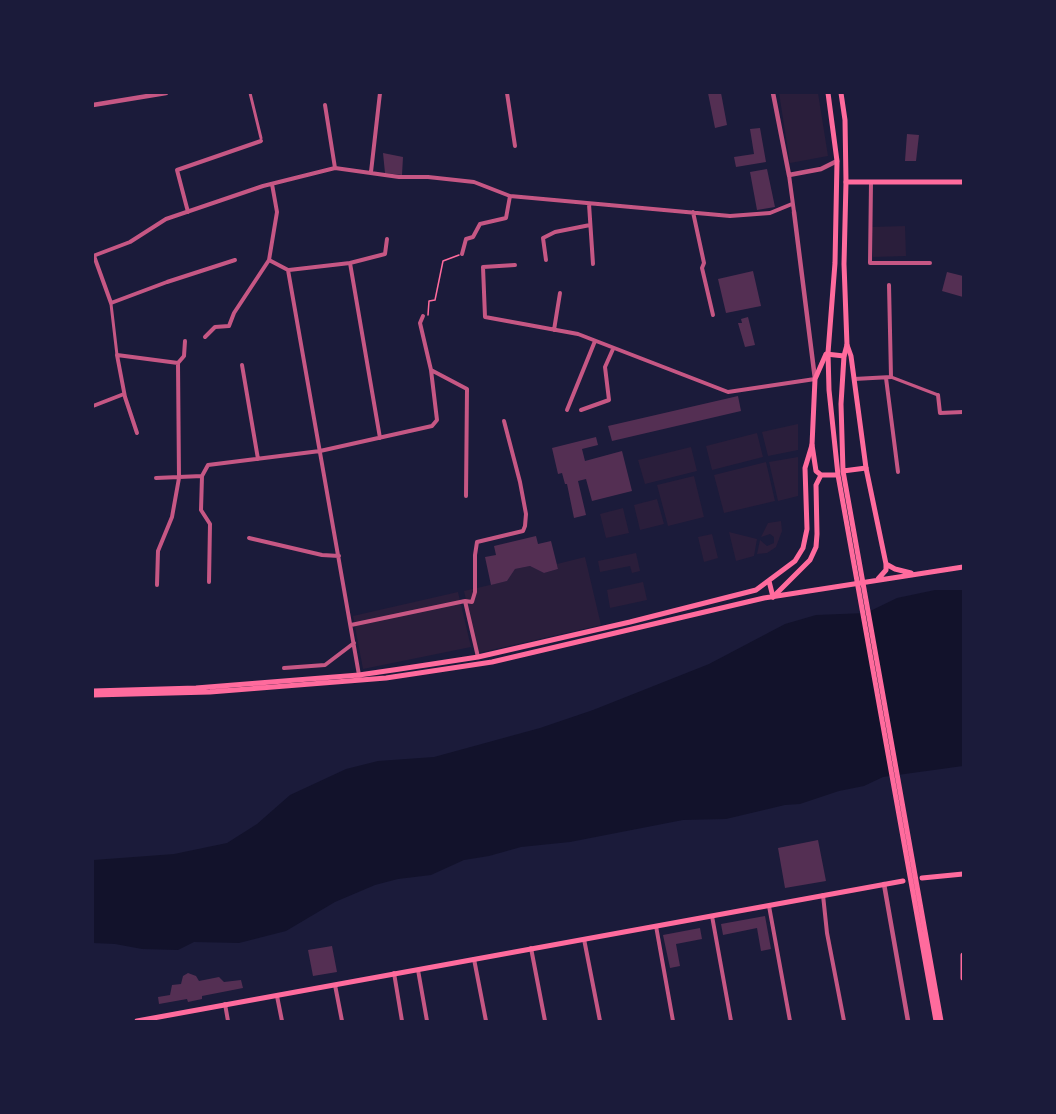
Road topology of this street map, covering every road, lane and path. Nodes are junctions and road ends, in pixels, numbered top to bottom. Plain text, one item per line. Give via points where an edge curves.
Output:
1 (164, 93) edge
2 (250, 93) edge
3 (380, 93) edge
4 (507, 93) edge
5 (773, 93) edge
6 (828, 93) edge
7 (841, 93) edge
8 (93, 105) edge
9 (325, 105) dead end
10 (261, 140) joint
11 (515, 146) dead end
12 (837, 161) junction
13 (334, 168) junction
14 (371, 172) junction
15 (789, 175) junction
16 (846, 182) junction
17 (871, 182) junction
18 (963, 182) edge
19 (272, 184) junction
20 (510, 196) junction
21 (589, 204) junction
22 (792, 204) junction
23 (188, 212) junction
24 (693, 212) junction
25 (794, 212) joint
26 (590, 225) junction
27 (387, 239) dead end
28 (93, 249) edge
29 (462, 254) joint
30 (94, 256) edge
31 (269, 260) junction
32 (546, 260) dead end
33 (235, 261) dead end
34 (350, 262) junction
35 (930, 263) dead end
36 (593, 264) dead end
37 (515, 265) dead end
38 (288, 270) junction
39 (889, 285) dead end
40 (560, 293) dead end
41 (111, 303) junction
42 (713, 315) dead end
43 (423, 316) joint
44 (554, 330) junction
45 (205, 337) dead end
46 (185, 341) dead end
47 (595, 341) junction
48 (847, 345) junction
49 (613, 349) junction
50 (828, 353) junction
51 (117, 355) junction
52 (844, 356) junction
53 (177, 363) junction
54 (242, 365) dead end
55 (431, 370) junction
56 (888, 377) junction
57 (815, 379) junction
58 (853, 380) junction
59 (124, 394) junction
60 (938, 395) joint
61 (93, 406) edge
62 (567, 410) dead end
63 (581, 410) dead end
64 (963, 412) edge
65 (504, 421) dead end
66 (137, 433) dead end
67 (380, 438) junction
68 (812, 445) junction
69 (320, 452) junction
70 (258, 459) junction
71 (866, 468) junction
72 (898, 472) dead end
73 (840, 473) junction
74 (821, 475) junction
75 (202, 476) junction
76 (156, 478) dead end
77 (179, 478) junction
78 (466, 496) dead end
79 (249, 538) dead end
80 (339, 556) junction
81 (886, 564) junction
82 (963, 567) edge
83 (916, 574) junction
84 (769, 580) junction
85 (877, 580) junction
86 (209, 582) dead end
87 (157, 585) dead end
88 (773, 597) junction
89 (465, 602) junction
90 (351, 625) junction
91 (354, 643) junction
92 (478, 657) junction
93 (285, 668) dead end
94 (360, 678) junction
95 (93, 693) edge
96 (963, 874) edge
97 (922, 878) dead end
98 (903, 880) dead end
99 (884, 884) junction
100 (823, 895) junction
101 (769, 905) junction
102 (712, 916) junction
103 (921, 922) junction
104 (655, 925) junction
105 (584, 939) junction
106 (531, 948) junction
107 (963, 955) edge
108 (474, 959) junction
109 (418, 969) junction
110 (394, 973) junction
111 (963, 978) edge
112 (335, 985) junction
113 (277, 996) junction
114 (225, 1005) junction
115 (167, 1018) edge
116 (145, 1020) edge
117 (137, 1021) edge
118 (228, 1021) edge
119 (282, 1021) edge
120 (342, 1021) edge
121 (402, 1021) edge
122 (427, 1021) edge
123 (486, 1021) edge
124 (545, 1021) edge
125 (600, 1021) edge
126 (673, 1021) edge
127 (730, 1021) edge
128 (790, 1021) edge
129 (844, 1021) edge
130 (908, 1021) edge
131 (936, 1021) edge
132 (941, 1021) edge

1 - 8 street
2 - 10 street
3 - 14 street
4 - 11 street
5 - 15 street
6 - 12 main road
7 - 16 main road
9 - 13 street
10 - 23 street via 177,170
12 - 15 street
12 - 50 main road
13 - 14 street
13 - 19 street
14 - 20 street via 474,182
15 - 22 street
16 - 17 main road
16 - 48 main road
17 - 18 main road
17 - 35 street via 870,263
19 - 23 street
19 - 31 street via 277,212
20 - 21 street
20 - 29 street via 506,218 480,224 473,237 466,239
21 - 24 street
21 - 26 street
22 - 24 street via 749,216
22 - 25 street
23 - 30 street
24 - 42 street
25 - 57 street
26 - 32 street via 543,238
26 - 36 street
27 - 34 street via 385,254
28 - 30 street
29 - 43 path via 443,261 435,300 429,301 428,315
30 - 41 street
31 - 38 street
31 - 45 street via 229,326 215,327
33 - 41 street
34 - 38 street
34 - 67 street
37 - 44 street via 483,267 485,317
38 - 69 street
39 - 56 street
40 - 44 street
41 - 51 street
43 - 55 street via 420,323
44 - 47 street
46 - 53 street via 184,356
47 - 49 street
47 - 62 street
48 - 52 main road
48 - 58 main road
49 - 57 street via 728,392
49 - 63 street via 605,367 609,400
50 - 52 main road
50 - 57 main road
50 - 73 main road
51 - 53 street
51 - 59 street
52 - 73 main road
53 - 77 street
54 - 70 street
55 - 67 street via 437,420 432,426
55 - 78 street via 467,389
56 - 58 street
56 - 60 street
56 - 72 street
57 - 68 main road
58 - 71 main road
59 - 61 street
59 - 66 street
60 - 64 street via 940,412
65 - 89 street via 526,514 524,531 477,542 475,592 472,602
67 - 69 street
68 - 74 main road via 815,468
68 - 84 main road via 805,468 807,529 803,548 795,561
69 - 70 street
69 - 80 street
70 - 75 street via 208,465
71 - 73 main road
71 - 81 main road
73 - 74 main road
73 - 103 main road
74 - 88 main road via 816,485 816,547 810,560
75 - 77 street
75 - 86 street via 201,510 210,524
76 - 77 street
77 - 87 street via 172,517 158,551
79 - 80 street
80 - 90 street
81 - 83 main road
81 - 85 main road via 883,576
82 - 83 main road
83 - 85 main road
84 - 88 main road
84 - 92 main road via 756,590
85 - 88 main road
88 - 94 main road via 492,662
89 - 90 street
89 - 92 street
90 - 91 street
91 - 93 street via 325,665
91 - 94 street
92 - 94 main road
94 - 95 main road via 210,692
96 - 97 main road
98 - 99 main road
99 - 100 main road
99 - 130 street
100 - 101 main road
100 - 129 street
101 - 102 main road
101 - 128 street
102 - 104 main road
102 - 127 street
103 - 131 main road
103 - 132 main road
104 - 105 main road
104 - 126 street
105 - 106 main road
105 - 125 street
106 - 108 main road
106 - 124 street
107 - 111 main road
108 - 109 main road
108 - 123 street
109 - 110 main road
109 - 122 street
110 - 112 main road
110 - 121 street
112 - 113 main road
112 - 120 street
113 - 114 main road
113 - 119 street
114 - 115 main road
114 - 118 street
115 - 116 main road
116 - 117 main road

